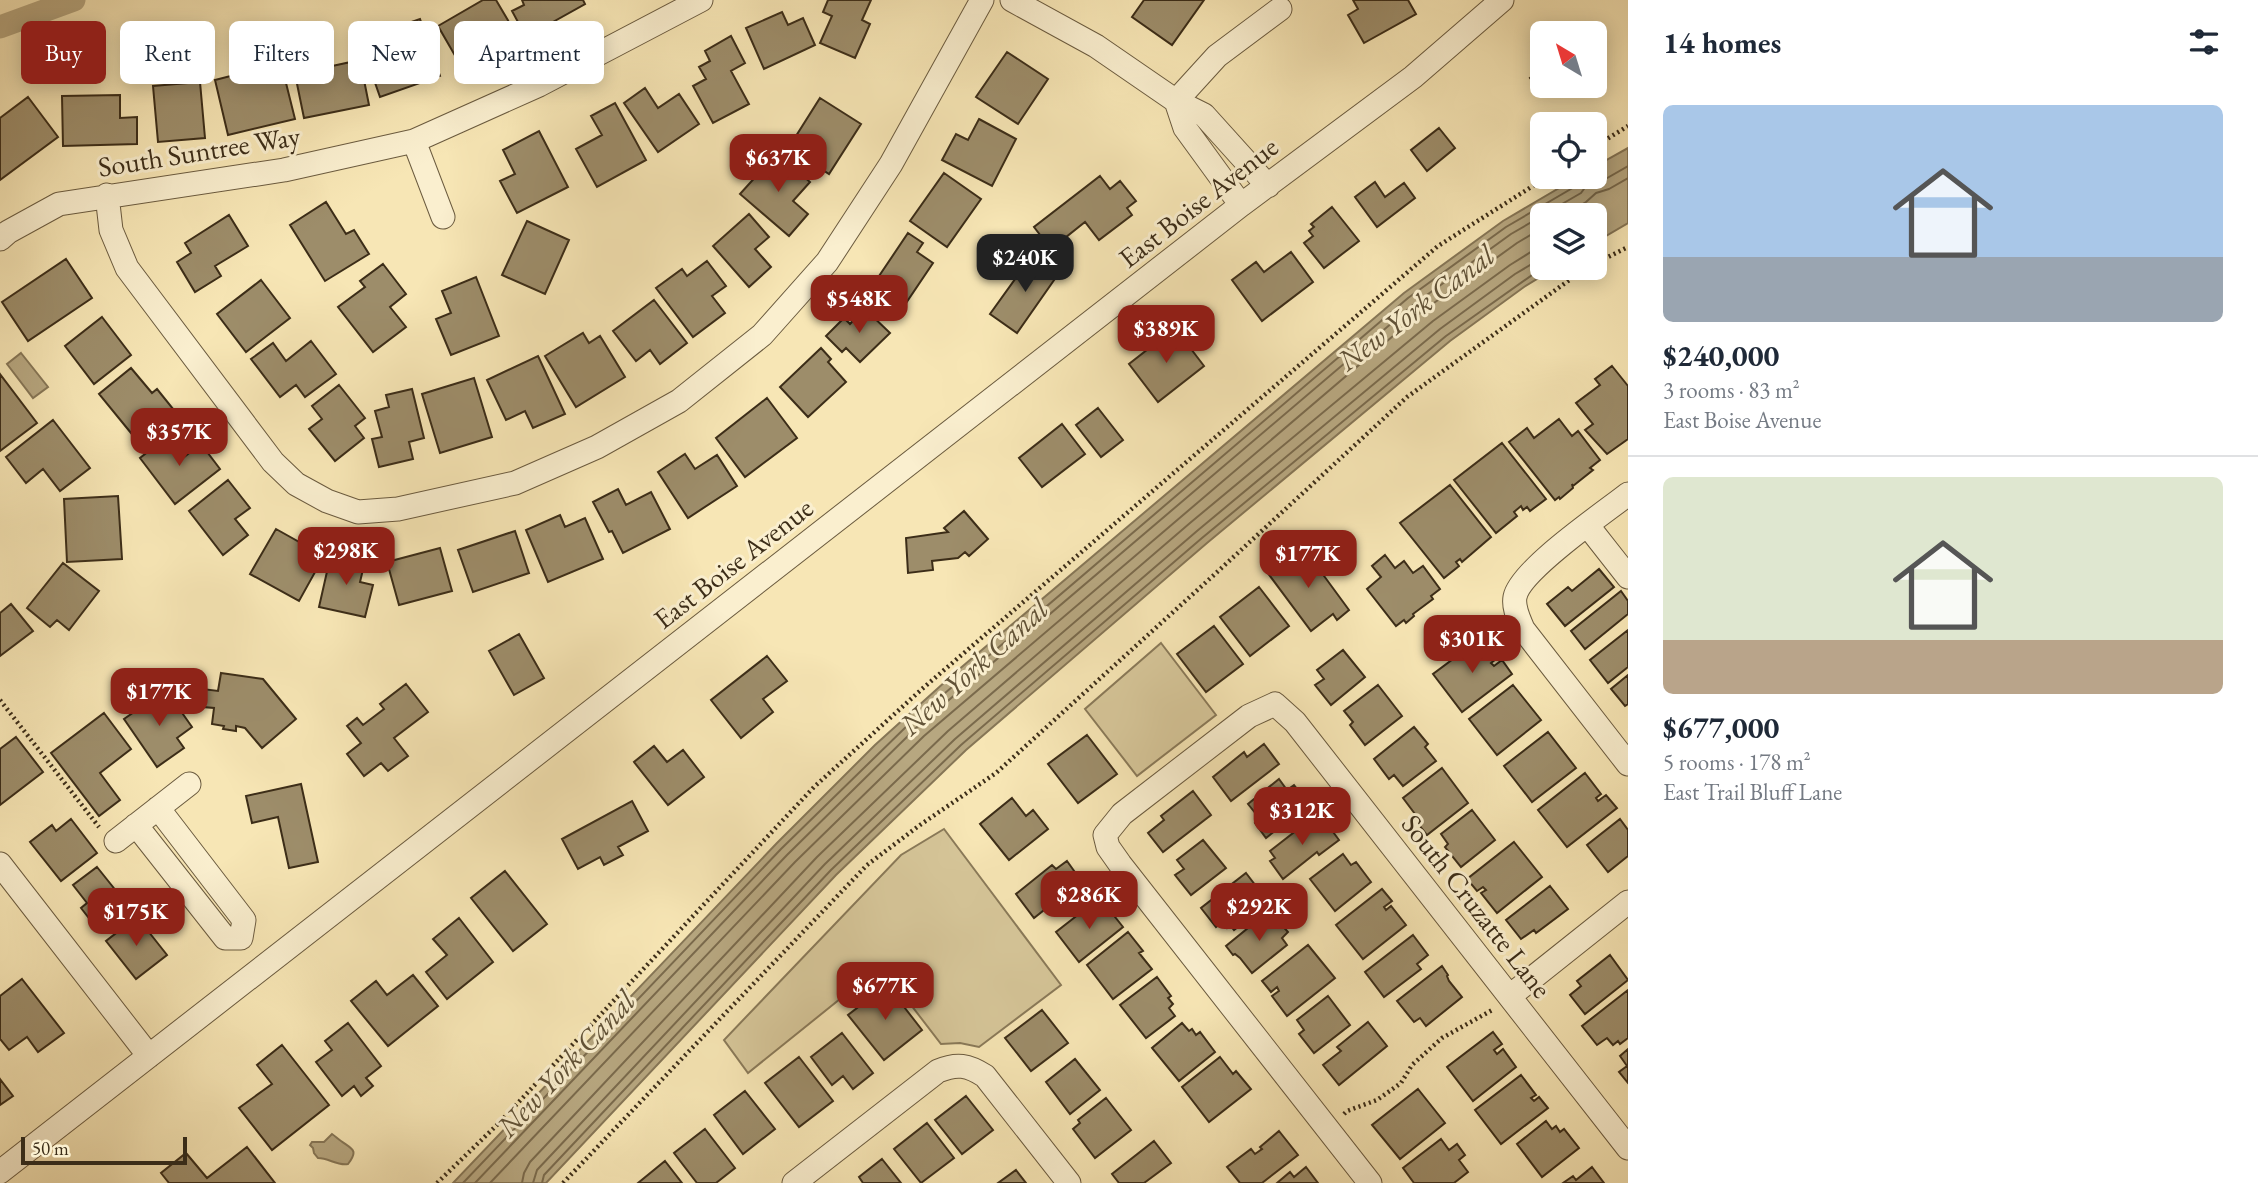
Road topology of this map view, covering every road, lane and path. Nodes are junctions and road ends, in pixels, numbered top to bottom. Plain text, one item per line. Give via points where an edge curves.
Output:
1 (701, 0) edge
2 (982, 0) edge
3 (1012, 0) edge
4 (1502, 0) edge
5 (1280, 9) dead end
6 (1177, 101) junction
7 (1628, 126) edge
8 (1607, 139) edge
9 (414, 141) junction
10 (1268, 186) junction
11 (1530, 188) edge
12 (107, 195) junction
13 (1241, 205) junction
14 (443, 216) dead end
15 (0, 239) edge
16 (1628, 247) edge
17 (1607, 258) edge
18 (1569, 280) edge
19 (1628, 494) edge
20 (1588, 526) junction
21 (1628, 577) edge
22 (0, 700) edge
23 (1628, 764) edge
24 (189, 784) dead end
25 (158, 808) junction
26 (136, 825) junction
27 (111, 839) joint
28 (0, 864) edge
29 (1628, 902) edge
30 (241, 938) junction
31 (263, 967) junction
32 (1510, 996) junction
33 (149, 1056) junction
34 (1328, 1129) junction
35 (1628, 1148) edge
36 (0, 1172) edge
37 (437, 1183) edge
38 (563, 1183) edge
39 (794, 1183) edge
40 (1069, 1183) edge
41 (1370, 1183) edge

1 - 9 street, South Suntree Way via 539,85
2 - 12 street via 891,164 827,262 762,335 679,401 597,447 515,483 451,498 358,512 296,484 273,462 127,268 111,230
3 - 6 street via 1096,46
4 - 10 street, East Boise Avenue via 1413,77
5 - 6 street via 1217,56
6 - 10 street via 1204,115
6 - 13 street via 1185,128
7 - 8 path
9 - 12 street, South Suntree Way via 284,170
9 - 14 street
10 - 13 street, East Boise Avenue
11 - 37 path via 1438,246 823,778
12 - 15 street, South Suntree Way via 59,204
13 - 31 street, East Boise Avenue
16 - 17 path
18 - 38 path via 1406,397 996,773 866,865
19 - 20 street
20 - 21 street
20 - 23 street via 1531,571 1515,596 1515,611 1523,629
22 - 27 path
24 - 25 street
25 - 26 street
25 - 30 street via 244,920
26 - 27 street
26 - 30 street via 225,937
28 - 33 street
29 - 32 street
30 - 31 street
31 - 33 street, East Boise Avenue
32 - 34 path via 1442,1038 1412,1065 1401,1083 1377,1100 1347,1111
32 - 34 street, South Cruzatte Lane via 1295,722 1275,704 1249,716 1122,814 1105,835 1120,864
32 - 35 street, South Cruzatte Lane
33 - 36 street, East Boise Avenue
34 - 41 street
39 - 40 street via 938,1071 961,1065 985,1076

